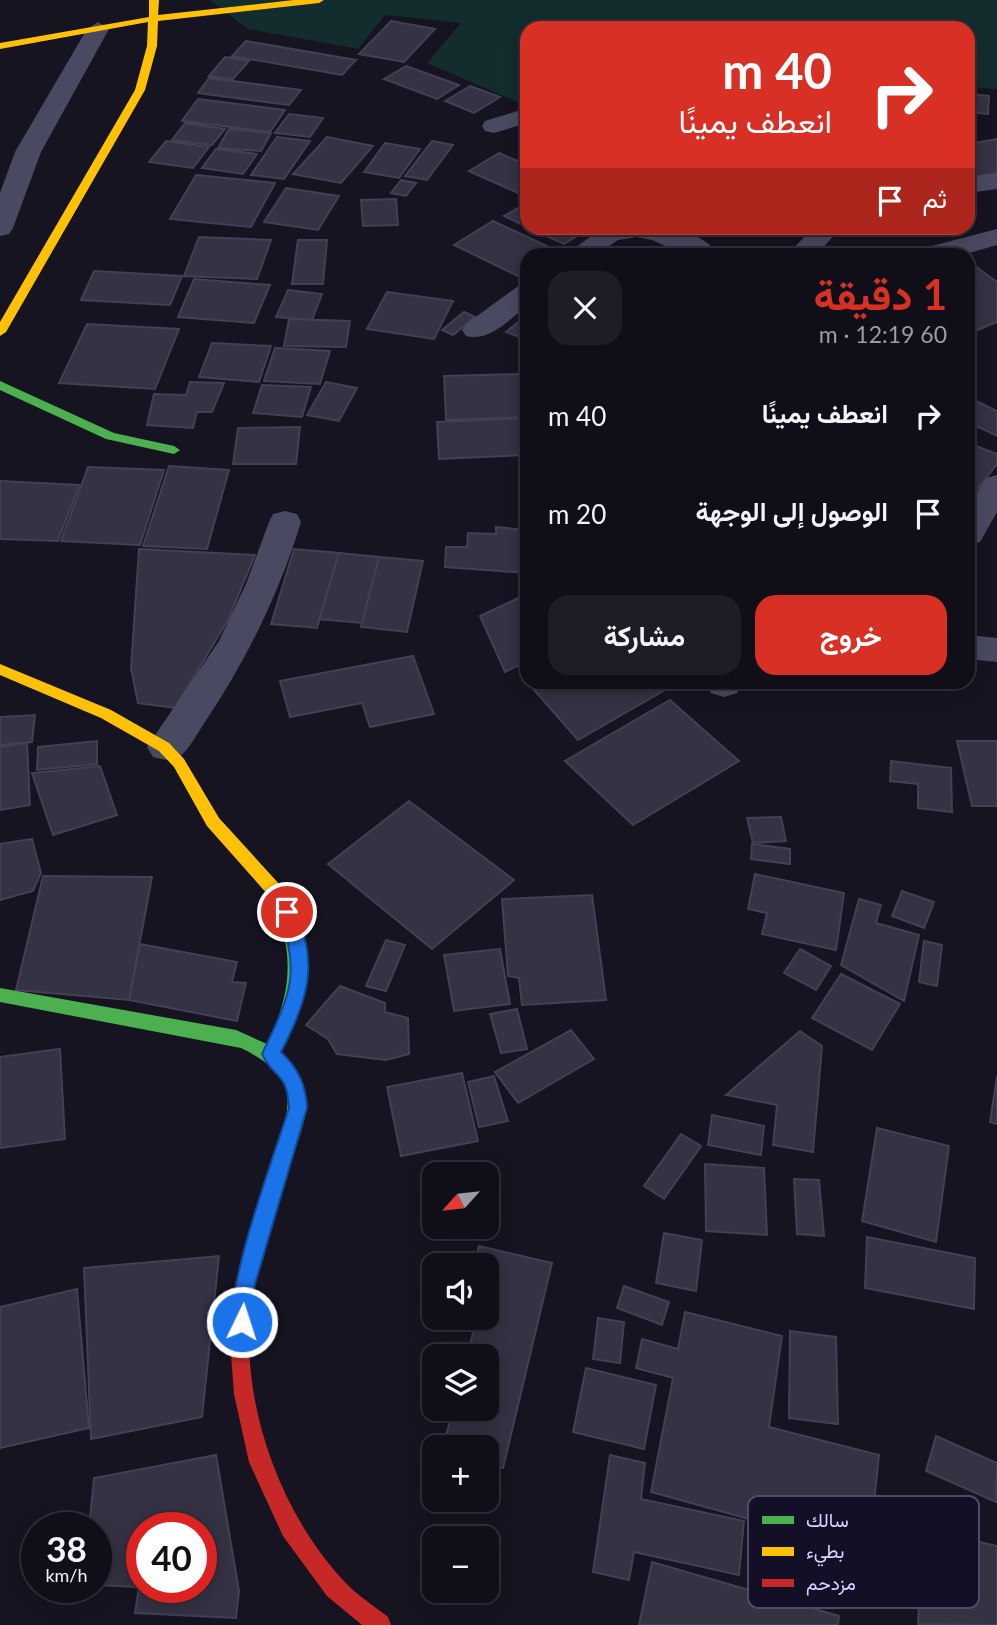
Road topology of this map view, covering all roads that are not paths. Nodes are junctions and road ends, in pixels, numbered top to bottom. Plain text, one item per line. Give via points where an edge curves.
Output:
1 (154, 0) edge
2 (319, 0) edge
3 (156, 18) junction
4 (98, 29) junction
5 (0, 46) edge
6 (520, 117) edge
7 (494, 126) dead end
8 (997, 181) edge
9 (975, 184) edge
10 (1, 221) edge
11 (609, 235) edge
12 (663, 235) edge
13 (821, 235) edge
14 (997, 237) edge
15 (589, 248) edge
16 (693, 248) edge
17 (807, 248) edge
18 (956, 248) edge
19 (520, 298) edge
20 (476, 330) dead end
21 (0, 332) edge
22 (0, 385) edge
23 (174, 450) dead end
24 (997, 485) edge
25 (285, 522) dead end
26 (975, 522) edge
27 (975, 648) edge
28 (997, 650) edge
29 (0, 669) edge
30 (166, 747) junction
31 (0, 995) edge
32 (271, 1054) junction
33 (380, 1625) edge

1 - 3 street
2 - 3 street
3 - 4 street
3 - 21 street via 152,53 140,90
4 - 5 street
4 - 10 street via 28,152
6 - 7 street
8 - 9 street
11 - 15 street
12 - 16 street
13 - 17 street
14 - 18 street
19 - 20 street
22 - 23 street via 110,436
24 - 26 street
25 - 30 street via 236,647
27 - 28 street
29 - 30 street
30 - 32 street via 181,764 214,824 275,890 296,936 298,989 292,1015
31 - 32 street via 236,1038
32 - 33 street via 287,1070 297,1090 298,1108 245,1284 240,1341 244,1394 260,1462 290,1528 335,1588

